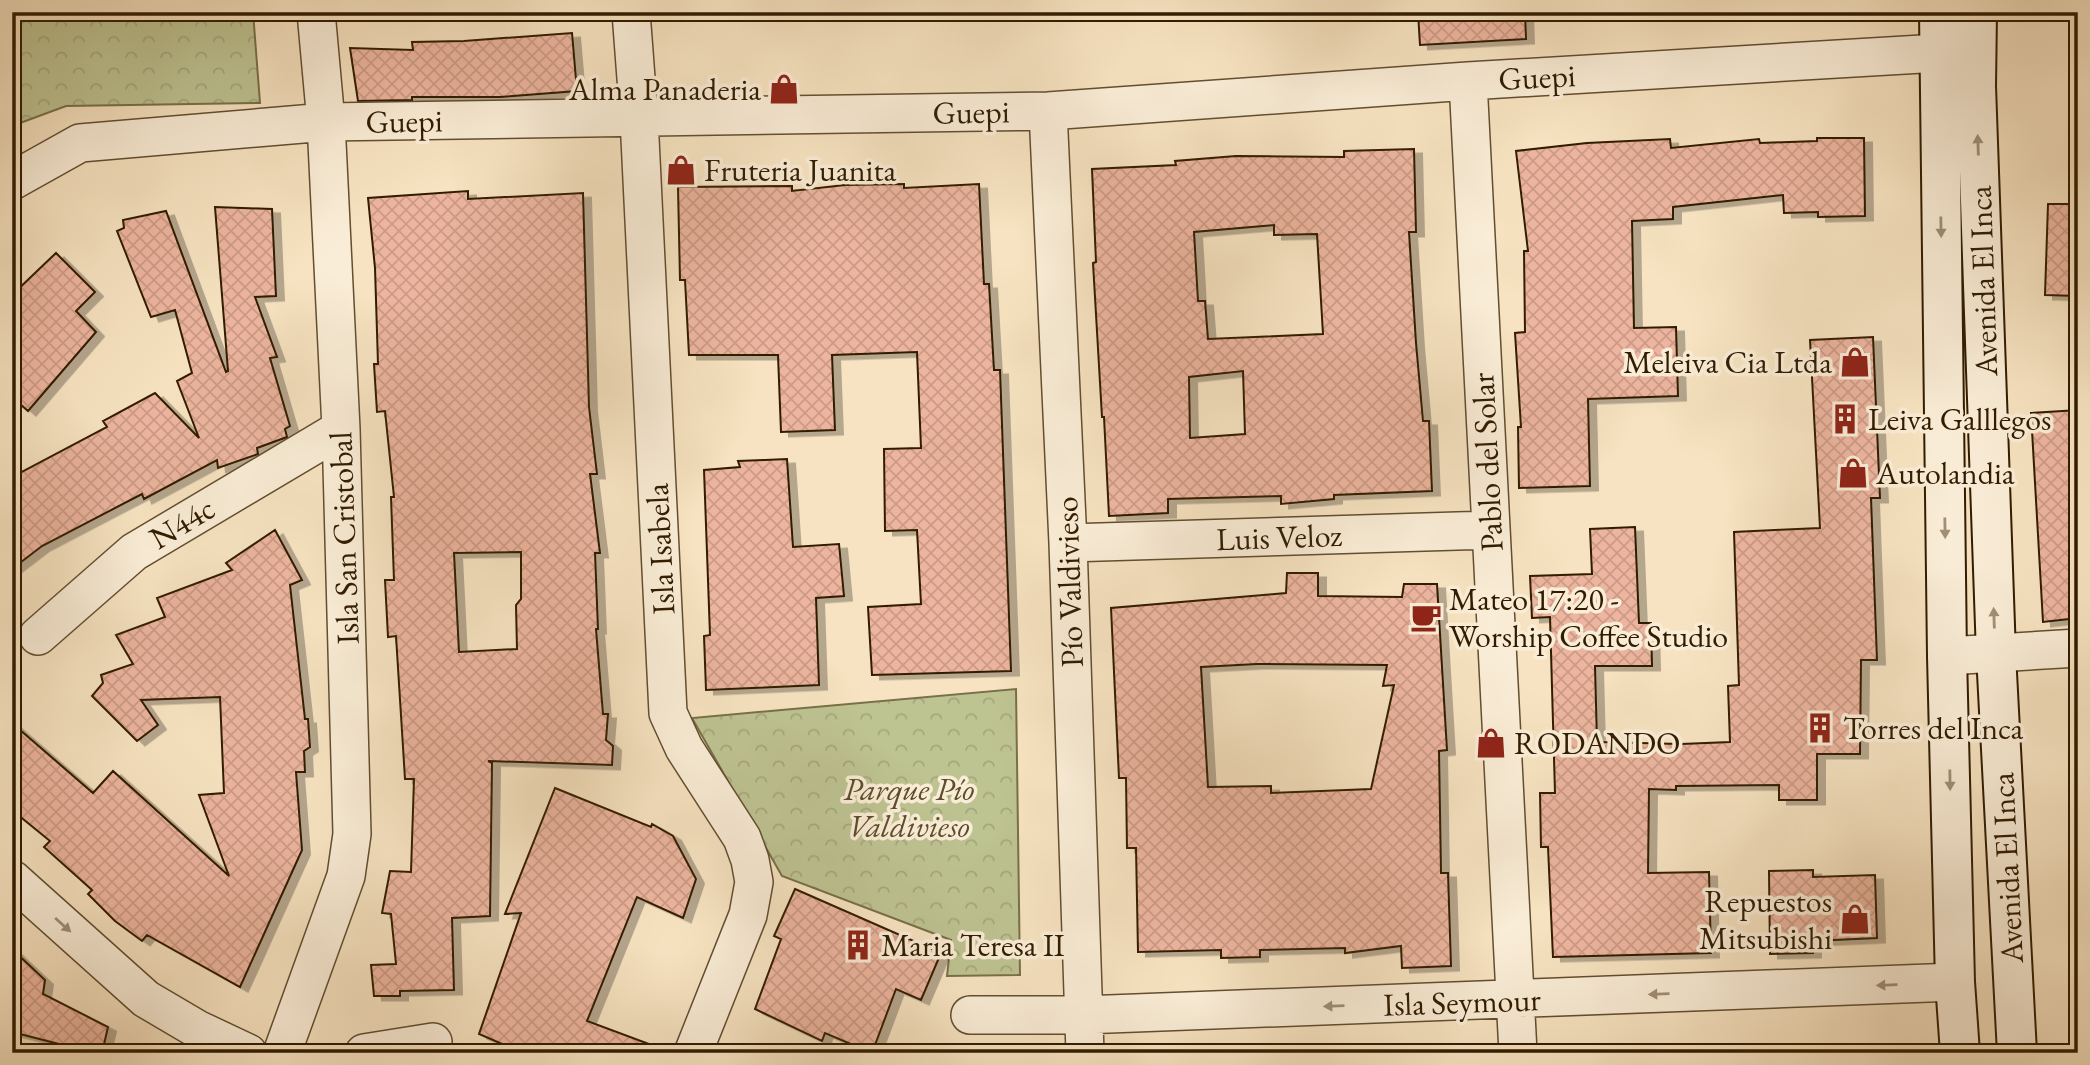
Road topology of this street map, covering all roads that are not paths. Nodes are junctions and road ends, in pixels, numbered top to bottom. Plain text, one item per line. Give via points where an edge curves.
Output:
1 (316, 12) edge
2 (631, 12) edge
3 (1939, 12) edge
4 (1977, 12) edge
5 (1939, 53) junction
6 (1468, 81) junction
7 (1048, 111) junction
8 (639, 118) junction
9 (326, 122) junction
10 (12, 181) edge
11 (341, 429) junction
12 (1490, 530) junction
13 (1068, 543) junction
14 (38, 636) dead end
15 (2078, 648) edge
16 (1996, 654) junction
17 (1947, 656) junction
18 (12, 879) edge
19 (1955, 982) junction
20 (1514, 1000) junction
21 (970, 1015) dead end
22 (1083, 1015) junction
23 (433, 1042) dead end
24 (248, 1053) edge
25 (282, 1053) edge
26 (364, 1053) edge
27 (694, 1053) edge
28 (1085, 1053) edge
29 (1518, 1053) edge
30 (1960, 1053) edge
31 (2017, 1053) edge

1 - 9 street, Isla San Cristobal
2 - 8 street, Isla Isabela
3 - 5 main road, Avenida El Inca
16 -> 4 main road, Avenida El Inca
5 - 6 street, Guepi
5 -> 17 main road, Avenida El Inca
6 - 7 street, Guepi
6 - 12 street, Pablo del Solar
7 - 8 street, Guepi
7 - 13 street, Pío Valdivieso
8 - 9 street, Guepi
8 - 27 street, Isla Isabela via 668,713 684,748 742,838 754,882 748,915
9 - 10 street, Guepi via 80,143
9 - 11 street, Isla San Cristobal
11 - 14 street, N44c via 134,552
11 - 25 street, Isla San Cristobal via 352,834 346,876
12 - 13 street, Luis Veloz
12 - 20 street, Pablo del Solar
13 - 22 street, Pío Valdivieso
15 - 16 street
16 - 17 street
16 - 31 main road, Avenida El Inca
17 -> 19 main road, Avenida El Inca
18 -> 24 street via 146,999
19 -> 20 street, Isla Seymour
19 - 30 main road, Avenida El Inca
20 -> 22 street, Isla Seymour
20 - 29 street, Pablo del Solar
21 - 22 street, Isla Seymour
22 - 28 street, Pío Valdivieso
23 - 26 street

